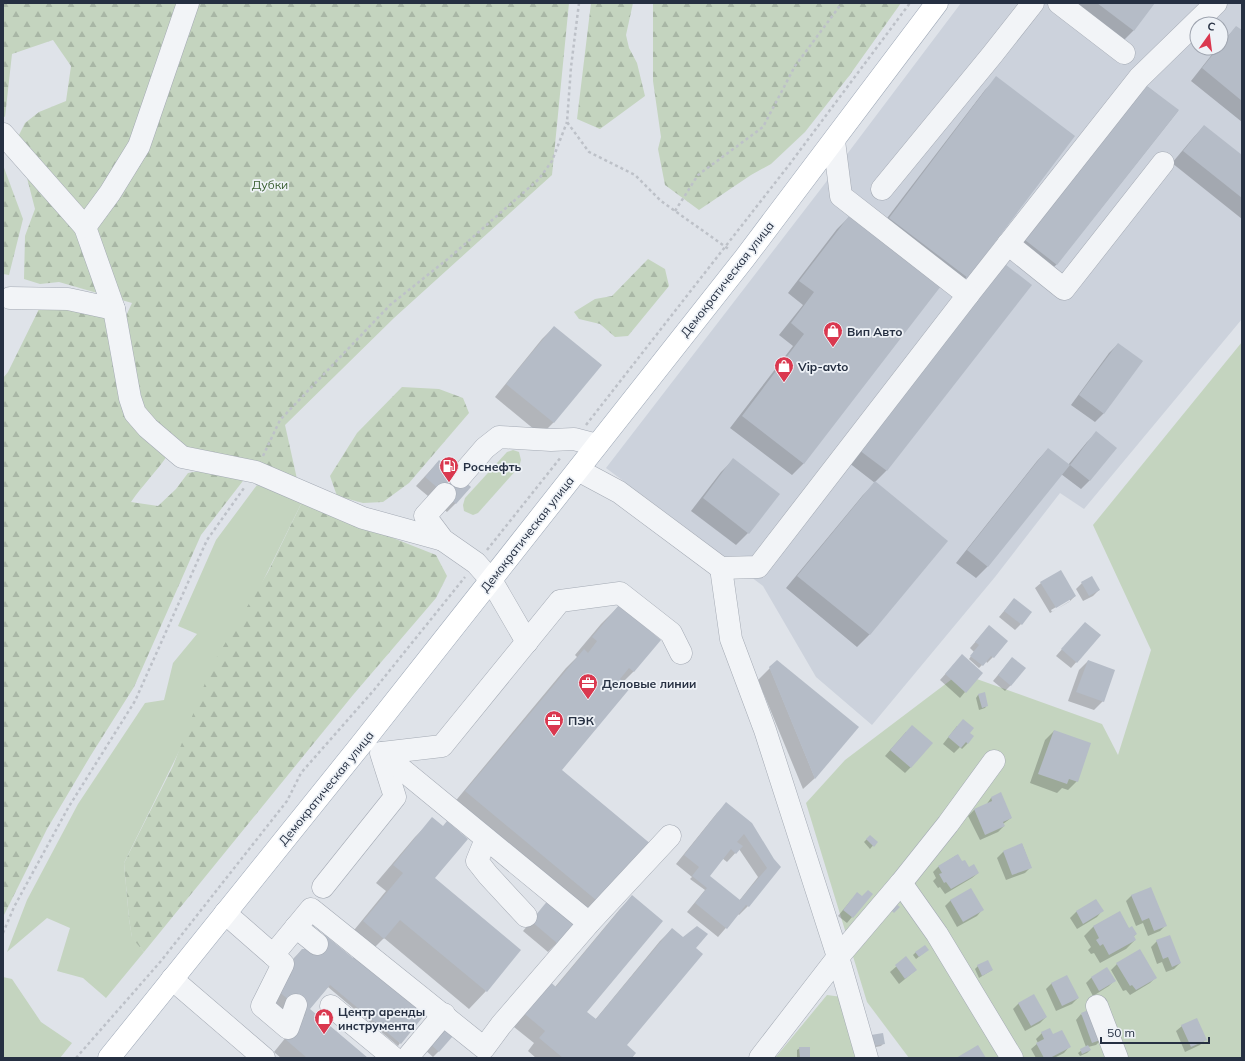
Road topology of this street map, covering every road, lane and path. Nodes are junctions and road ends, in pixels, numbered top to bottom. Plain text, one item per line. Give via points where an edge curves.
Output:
1 (188, 3) edge
2 (579, 3) edge
3 (842, 3) edge
4 (910, 3) edge
5 (937, 3) edge
6 (1033, 3) edge
7 (1059, 3) edge
8 (1216, 3) edge
9 (1124, 53) dead end
10 (567, 122) junction
11 (3, 134) edge
12 (834, 141) junction
13 (1163, 163) dead end
14 (882, 189) dead end
15 (675, 211) junction
16 (85, 226) junction
17 (1008, 244) junction
18 (725, 247) junction
19 (744, 259) junction
20 (968, 295) junction
21 (10, 298) dead end
22 (114, 309) junction
23 (574, 439) junction
24 (597, 445) junction
25 (578, 470) junction
26 (256, 472) junction
27 (460, 477) dead end
28 (445, 494) dead end
29 (443, 540) junction
30 (476, 563) junction
31 (721, 568) junction
32 (491, 580) junction
33 (527, 642) junction
34 (681, 653) dead end
35 (363, 742) junction
36 (382, 753) junction
37 (994, 761) dead end
38 (670, 836) dead end
39 (486, 839) junction
40 (901, 884) junction
41 (323, 887) dead end
42 (225, 913) junction
43 (526, 916) dead end
44 (589, 923) junction
45 (296, 927) junction
46 (3, 933) edge
47 (317, 944) dead end
48 (273, 955) junction
49 (838, 957) junction
50 (172, 979) junction
51 (296, 1005) dead end
52 (331, 1006) dead end
53 (1097, 1006) dead end
54 (444, 1014) junction
55 (76, 1058) edge
56 (109, 1058) edge
57 (264, 1058) edge
58 (394, 1058) edge
59 (407, 1058) edge
60 (760, 1058) edge
61 (867, 1058) edge
62 (1012, 1058) edge
63 (1117, 1058) edge

1 - 16 street via 139,146 110,193
2 - 10 path
3 - 15 path via 795,66 763,127 698,175
4 - 18 path
5 - 12 main road, Демократическая улица
6 - 14 street
7 - 9 street
8 - 17 street via 1140,78
10 - 15 path via 589,152 635,175
10 - 26 path via 552,161 539,179 449,258 390,304 280,420
11 - 16 street
12 - 19 main road, Демократическая улица
12 - 20 street via 841,196
13 - 17 street via 1064,289
15 - 18 path
16 - 22 street
17 - 20 street
18 - 19 path
18 - 23 path
19 - 24 main road, Демократическая улица
20 - 31 street via 758,567
21 - 22 street via 68,300
22 - 26 street via 130,398 135,413 148,428 182,457
23 - 24 street
23 - 27 street via 499,437 485,448
23 - 30 path
24 - 25 main road, Демократическая улица
25 - 31 street via 619,492
25 - 32 main road, Демократическая улица
26 - 29 street via 363,518
26 - 46 path via 207,540 135,700 68,808 14,907
28 - 29 street via 425,516
29 - 30 street
30 - 32 street
30 - 55 path via 374,690 301,773 287,801 161,961
31 - 49 street via 731,639 765,730
32 - 33 street
32 - 35 main road, Демократическая улица
33 - 34 street via 560,601 620,593 671,633
33 - 36 street via 442,746
35 - 36 street
35 - 42 main road, Демократическая улица
36 - 39 street
36 - 41 street via 395,796
37 - 40 street
38 - 44 street
39 - 43 street via 477,861
39 - 44 street
40 - 49 street
40 - 62 street via 937,934
42 - 48 street
42 - 50 main road, Демократическая улица
44 - 54 street via 484,1048
45 - 47 street
45 - 48 street
45 - 54 street via 311,909
48 - 51 street via 283,964 262,1006 288,1028
49 - 60 street
49 - 61 street
50 - 56 main road, Демократическая улица
50 - 57 street
52 - 58 street via 361,1021
53 - 63 street
54 - 59 street

